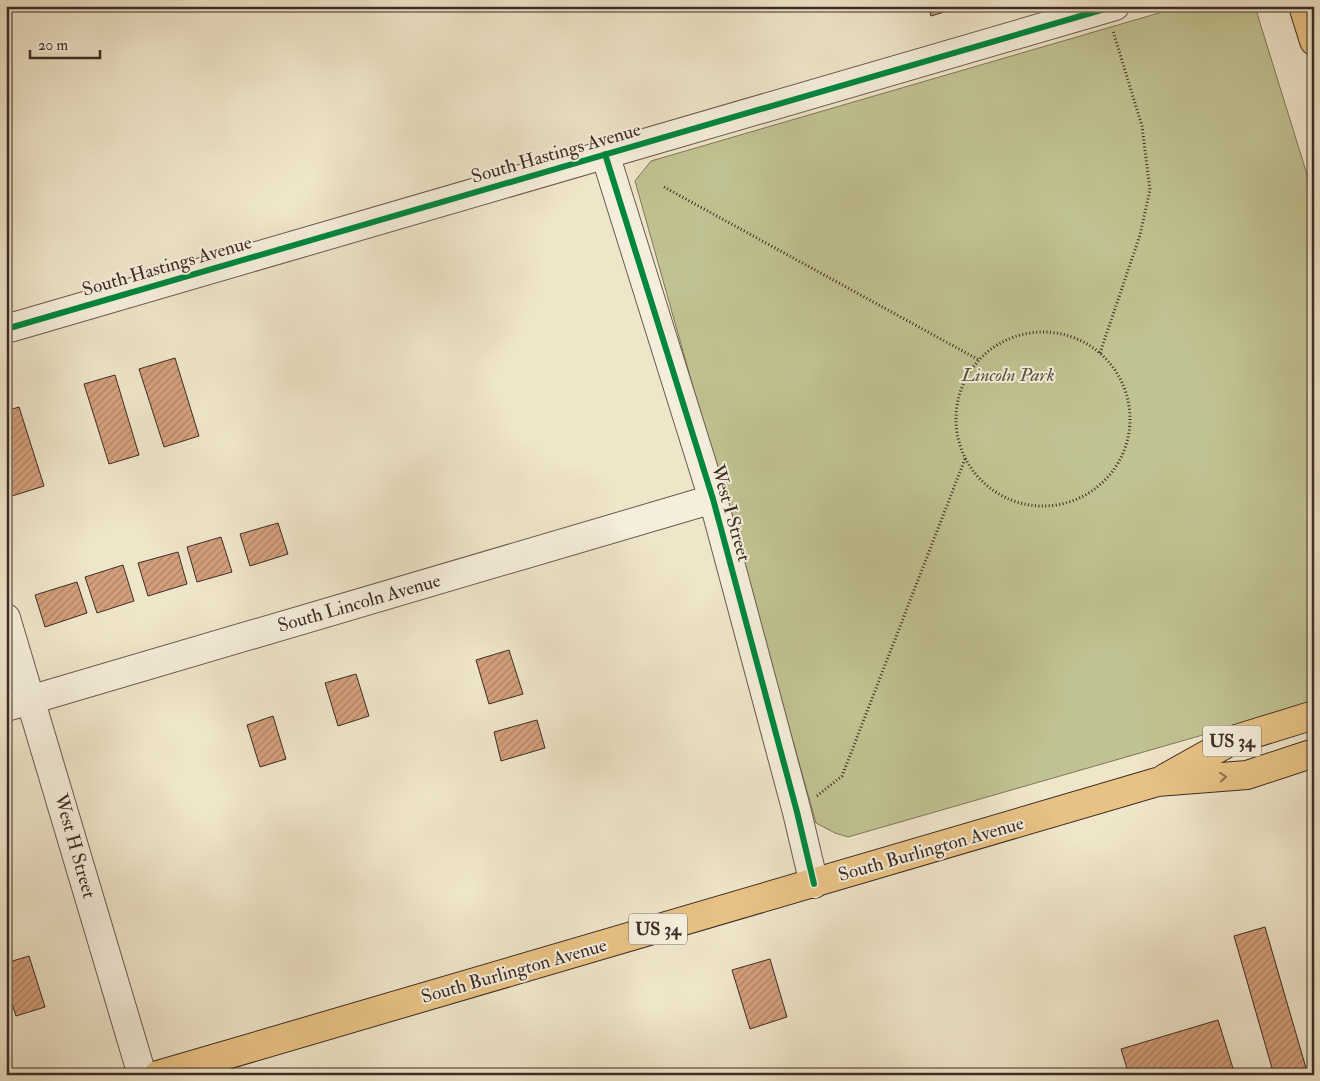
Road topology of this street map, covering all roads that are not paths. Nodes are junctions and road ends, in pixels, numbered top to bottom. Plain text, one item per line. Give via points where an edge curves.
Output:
1 (1303, 6) edge
2 (1111, 8) edge
3 (1314, 42) edge
4 (605, 154) junction
5 (6, 329) edge
6 (713, 499) junction
7 (6, 618) edge
8 (19, 703) edge
9 (1314, 715) edge
10 (1314, 753) edge
11 (1157, 782) junction
12 (814, 884) junction
13 (142, 1075) edge
14 (158, 1075) edge

1 - 3 main road
2 - 4 street, South Hastings Avenue
4 - 5 street, South Hastings Avenue
4 - 6 street, West I Street
6 - 8 street, South Lincoln Avenue
6 - 12 street, West I Street via 798,812
7 - 8 street, West H Street
8 - 13 street, West H Street
9 - 11 main road, South Burlington Avenue / US 34 via 1234,740
11 -> 10 main road, South Burlington Avenue / US 34 via 1246,775
11 - 12 main road, South Burlington Avenue / US 34
12 - 14 main road, South Burlington Avenue / US 34

